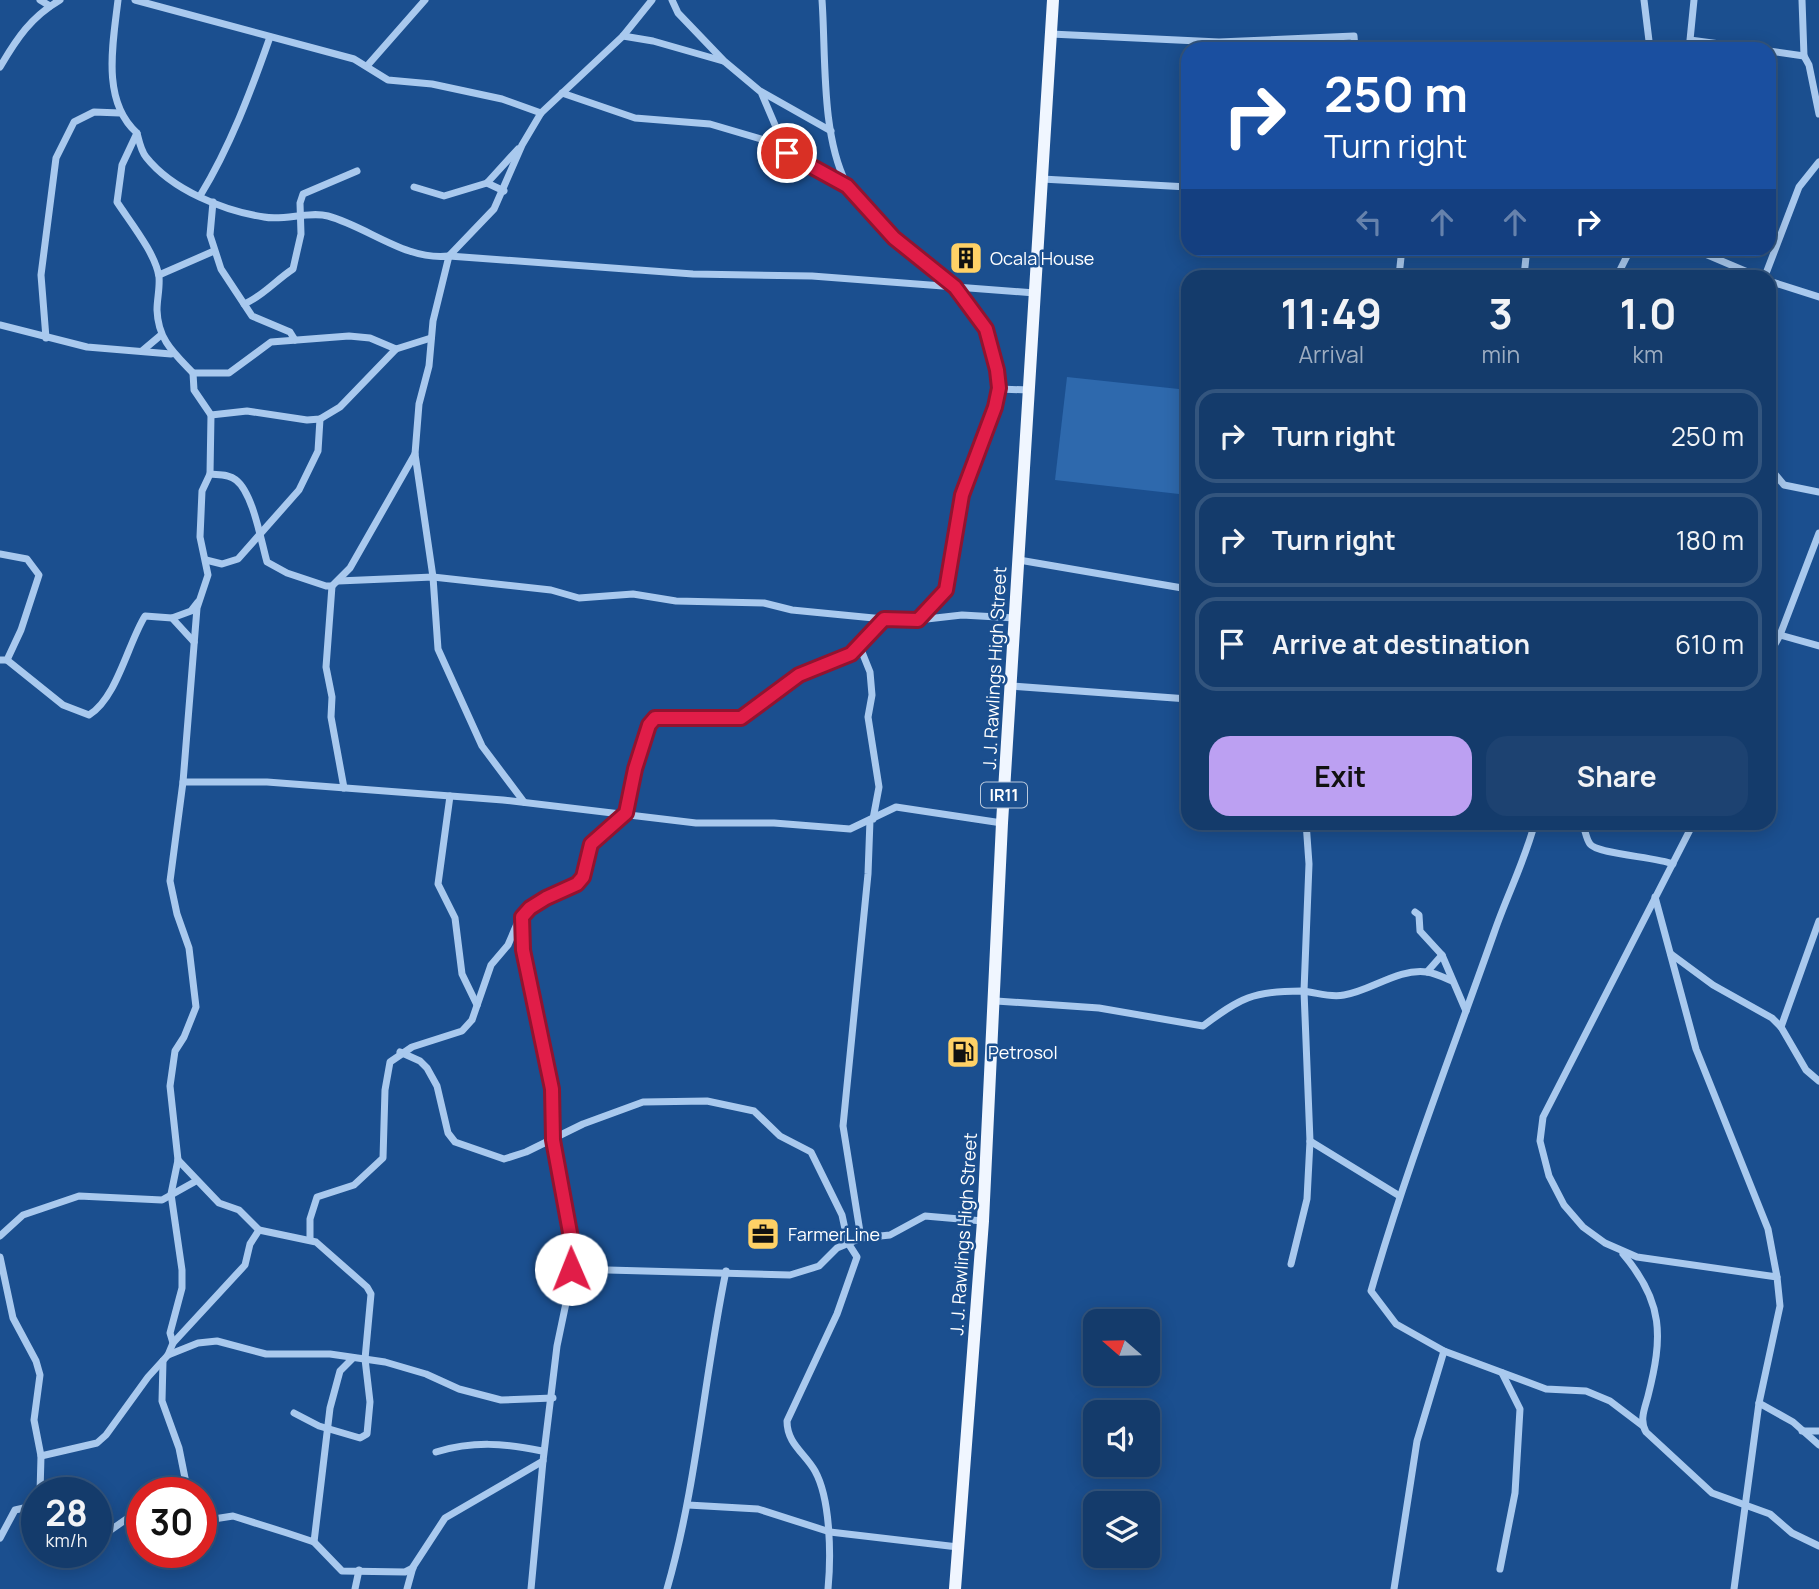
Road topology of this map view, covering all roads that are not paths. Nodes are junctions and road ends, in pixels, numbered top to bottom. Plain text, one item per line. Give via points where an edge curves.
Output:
1 (40, 0) edge
2 (60, 0) edge
3 (118, 0) edge
4 (425, 0) edge
5 (652, 0) edge
6 (672, 0) edge
7 (822, 0) edge
8 (1053, 0) edge
9 (1644, 0) edge
10 (1694, 0) edge
11 (1802, 0) edge
12 (139, 1) edge
13 (50, 6) junction
14 (1051, 34) junction
15 (623, 36) junction
16 (270, 37) junction
17 (1219, 42) edge
18 (1219, 42) edge
19 (1354, 42) edge
20 (1649, 42) edge
21 (1705, 42) edge
22 (1776, 52) edge
23 (1804, 56) junction
24 (724, 61) junction
25 (367, 66) junction
26 (0, 67) edge
27 (761, 92) junction
28 (562, 93) junction
29 (120, 113) junction
30 (541, 113) junction
31 (1819, 114) edge
32 (831, 131) junction
33 (136, 133) junction
34 (522, 145) junction
35 (781, 145) junction
36 (1819, 162) edge
37 (357, 171) dead end
38 (1042, 179) junction
39 (486, 183) junction
40 (847, 186) junction
41 (414, 187) dead end
42 (1181, 187) edge
43 (504, 191) junction
44 (200, 196) junction
45 (213, 202) junction
46 (301, 218) junction
47 (1776, 247) edge
48 (215, 251) junction
49 (449, 256) junction
50 (1709, 256) edge
51 (1740, 270) edge
52 (159, 275) junction
53 (1776, 283) edge
54 (955, 287) junction
55 (1035, 293) junction
56 (1819, 297) edge
57 (244, 304) junction
58 (0, 326) edge
59 (161, 335) junction
60 (46, 338) junction
61 (431, 338) junction
62 (295, 340) junction
63 (396, 349) junction
64 (142, 351) junction
65 (171, 354) junction
66 (193, 373) junction
67 (999, 388) junction
68 (1029, 390) junction
69 (211, 415) junction
70 (320, 419) junction
71 (415, 454) junction
72 (210, 474) junction
73 (1776, 475) edge
74 (1819, 492) edge
75 (1819, 533) edge
76 (258, 537) junction
77 (0, 554) edge
78 (206, 560) junction
79 (1018, 560) junction
80 (433, 577) junction
81 (335, 583) junction
82 (1181, 588) edge
83 (200, 598) junction
84 (172, 618) junction
85 (1015, 618) junction
86 (884, 619) junction
87 (918, 620) junction
88 (1780, 635) junction
89 (1776, 636) edge
90 (194, 642) junction
91 (1776, 642) edge
92 (1819, 646) edge
93 (860, 647) junction
94 (4, 660) edge
95 (1011, 686) junction
96 (1181, 698) edge
97 (183, 782) junction
98 (344, 788) junction
99 (450, 796) junction
100 (524, 802) junction
101 (626, 813) junction
102 (871, 820) junction
103 (1002, 824) junction
104 (1307, 830) edge
105 (1533, 830) edge
106 (1585, 830) edge
107 (1690, 830) edge
108 (1673, 864) junction
109 (1655, 897) junction
110 (1415, 912) dead end
111 (522, 917) junction
112 (1819, 921) edge
113 (1670, 953) junction
114 (1442, 955) junction
115 (1427, 972) junction
116 (1452, 981) junction
117 (1304, 991) junction
118 (996, 1001) junction
119 (477, 1006) junction
120 (1466, 1011) junction
121 (1782, 1027) junction
122 (425, 1043) junction
123 (400, 1052) junction
124 (420, 1061) junction
125 (1819, 1081) edge
126 (553, 1140) junction
127 (1310, 1141) junction
128 (178, 1160) junction
129 (196, 1181) junction
130 (171, 1194) junction
131 (1398, 1195) junction
132 (983, 1221) junction
133 (260, 1230) junction
134 (0, 1236) edge
135 (860, 1238) junction
136 (310, 1240) junction
137 (848, 1243) junction
138 (1623, 1253) junction
139 (0, 1257) edge
140 (1291, 1264) dead end
141 (571, 1269) junction
142 (726, 1271) junction
143 (1777, 1277) junction
144 (173, 1343) junction
145 (1444, 1351) junction
146 (165, 1358) junction
147 (352, 1359) junction
148 (365, 1359) junction
149 (1502, 1373) junction
150 (553, 1398) junction
151 (1759, 1403) junction
152 (294, 1413) dead end
153 (1643, 1426) junction
154 (328, 1429) junction
155 (1802, 1431) junction
156 (1819, 1431) edge
157 (1819, 1445) edge
158 (542, 1451) junction
159 (436, 1452) dead end
160 (41, 1456) junction
161 (543, 1461) junction
162 (40, 1477) edge
163 (185, 1477) edge
164 (688, 1505) junction
165 (1744, 1505) junction
166 (21, 1508) edge
167 (217, 1518) edge
168 (830, 1532) junction
169 (0, 1538) edge
170 (314, 1542) junction
171 (1819, 1546) edge
172 (958, 1547) junction
173 (413, 1567) junction
174 (1500, 1569) dead end
175 (359, 1570) junction
176 (355, 1589) edge
177 (407, 1589) edge
178 (531, 1589) edge
179 (667, 1589) edge
180 (828, 1589) edge
181 (955, 1589) edge
182 (1394, 1589) edge
183 (1734, 1589) edge

1 - 13 street
2 - 13 street
3 - 29 street via 112,50
4 - 25 street
5 - 15 street
6 - 24 street via 678,13
7 - 32 street
8 - 14 main road, J. J. Rawlings High Street / IR11
9 - 20 street
10 - 21 street via 1690,40
11 - 23 street
12 - 16 street
13 - 26 street via 38,12
14 - 18 street
14 - 38 main road, J. J. Rawlings High Street / IR11
15 - 24 street
15 - 28 street
16 - 25 street
16 - 44 street via 239,117
17 - 19 street via 1354,36
22 - 23 street
23 - 31 street
24 - 27 street
25 - 30 street via 398,83 432,83
27 - 32 street
27 - 35 street
28 - 30 street
28 - 35 street via 635,118 710,124
29 - 33 street
29 - 60 street via 94,112 74,122 56,158 41,275
30 - 34 street
32 - 40 street
33 - 44 street via 144,155 154,166
33 - 52 street via 122,165 117,202 145,242
34 - 39 street
34 - 43 street
35 - 40 street via 796,159
36 - 47 street via 1799,187
37 - 46 street via 303,194
38 - 42 street
38 - 55 main road, J. J. Rawlings High Street / IR11
39 - 41 street via 444,196
39 - 43 street
40 - 54 street via 894,238
43 - 49 street via 494,209
44 - 45 street
45 - 46 street via 266,218
45 - 48 street via 210,235
46 - 49 street via 329,216 429,257
46 - 57 street via 293,269
48 - 52 street
48 - 57 street
49 - 54 street
49 - 61 street
50 - 51 street
52 - 59 street
53 - 56 street
54 - 55 street
54 - 67 street via 986,329
55 - 68 main road, J. J. Rawlings High Street / IR11
57 - 62 street via 252,316 290,332
58 - 60 street
59 - 64 street
59 - 65 street
60 - 64 street
61 - 63 street
61 - 71 street
62 - 63 street via 370,338
62 - 66 street via 271,342 229,373
63 - 70 street via 340,407
64 - 65 street
65 - 66 street
66 - 69 street via 194,390
67 - 68 street
67 - 87 street via 962,495 946,590
68 - 79 main road, J. J. Rawlings High Street / IR11
69 - 70 street via 247,411
69 - 72 street
70 - 76 street via 314,464 299,490
71 - 80 street
71 - 81 street via 350,568
72 - 76 street via 237,481 248,496
72 - 78 street via 200,512
73 - 74 street via 1784,485
75 - 88 street
76 - 78 street via 238,559 222,564
76 - 81 street via 267,562 287,573
77 - 94 street via 27,559 39,575 18,639
78 - 83 street via 208,575
79 - 82 street
79 - 85 main road, J. J. Rawlings High Street / IR11
80 - 81 street
80 - 86 street via 551,590 579,598 633,594 677,601 764,603
80 - 100 street via 438,649 482,746
81 - 98 street via 326,667
83 - 84 street via 191,611
83 - 90 street
84 - 90 street
84 - 94 street via 145,616 111,686 89,715 63,705
85 - 87 street via 962,615
85 - 95 main road, J. J. Rawlings High Street / IR11
86 - 87 street
86 - 93 street
88 - 89 street
88 - 91 street
88 - 92 street
90 - 97 street
93 - 101 street via 786,683 741,718 655,718 635,769
93 - 102 street via 870,672 869,729 879,787
95 - 96 street
95 - 103 main road, J. J. Rawlings High Street / IR11
97 - 98 street
97 - 128 street via 170,881 189,948 195,1007 172,1063
98 - 99 street
99 - 100 street
99 - 119 street via 438,884 455,918 462,974
100 - 101 street
101 - 102 street via 696,823 774,823 850,830
101 - 111 street via 591,844 577,884 546,898
102 - 103 street via 896,807 909,807
102 - 135 street via 843,1126
103 - 118 main road, J. J. Rawlings High Street / IR11
104 - 117 street via 1310,864
105 - 120 street
106 - 108 street via 1590,845 1602,852
107 - 108 street
108 - 109 street
109 - 113 street
109 - 138 street via 1543,1117 1540,1141 1549,1176 1564,1205 1583,1227
110 - 114 street via 1420,931
111 - 119 street via 491,965
111 - 126 street via 523,950 552,1089
112 - 121 street
113 - 121 street
113 - 143 street via 1696,1049 1768,1229
114 - 115 street
114 - 116 street
115 - 116 street
115 - 117 street via 1405,974 1347,995 1328,997
116 - 120 street
117 - 118 street via 1237,1000 1203,1026 1099,1008
117 - 127 street
118 - 132 main road, J. J. Rawlings High Street / IR11
119 - 122 street via 462,1031
120 - 131 street
121 - 125 street via 1806,1070
122 - 123 street
122 - 124 street
123 - 124 street
123 - 136 street via 387,1073 383,1158 354,1185 317,1197
124 - 126 street via 437,1086 448,1133 455,1142 504,1159
126 - 137 street via 643,1102 707,1101 754,1111 790,1143 811,1152 842,1215
126 - 141 street via 573,1249
127 - 131 street
127 - 140 street via 1307,1199
128 - 129 street
128 - 130 street
129 - 130 street
129 - 133 street via 211,1198 239,1210
130 - 134 street via 154,1200 79,1196 23,1215
130 - 144 street via 182,1270 170,1333
131 - 145 street via 1371,1292 1396,1324
132 - 135 street via 925,1216 890,1235
132 - 172 main road, J. J. Rawlings High Street / IR11
133 - 136 street
133 - 144 street via 250,1244 245,1265
135 - 137 street
136 - 148 street via 368,1287
137 - 142 street via 836,1248 819,1266 790,1275
137 - 168 street via 857,1257 856,1266 787,1421 787,1433 816,1473
138 - 143 street
138 - 153 street via 1656,1307 1659,1321
139 - 160 street via 13,1318 40,1375 34,1420
141 - 142 street
141 - 150 street
142 - 164 street via 708,1359
143 - 151 street via 1780,1306
144 - 146 street
145 - 149 street
145 - 182 street via 1417,1441
146 - 147 street via 198,1343 217,1341 266,1354 330,1354
146 - 160 street via 97,1443
146 - 163 street via 162,1401
147 - 148 street
147 - 154 street via 340,1371
148 - 150 street via 501,1400
148 - 154 street via 370,1402 367,1434 360,1438
149 - 153 street via 1546,1389 1586,1391 1610,1401
149 - 174 street via 1520,1409 1515,1493
150 - 158 street
151 - 155 street
151 - 165 street
152 - 154 street
153 - 165 street via 1712,1493
154 - 170 street
155 - 156 street
155 - 157 street
158 - 159 street via 482,1443
158 - 161 street
160 - 162 street
161 - 173 street via 444,1518
161 - 178 street
164 - 168 street via 758,1509
164 - 179 street
165 - 171 street via 1770,1514 1792,1533
165 - 183 street
166 - 169 street via 15,1510
167 - 170 street via 233,1516
168 - 172 street
168 - 180 street
170 - 175 street via 342,1571
172 - 181 main road, J. J. Rawlings High Street / IR11
173 - 175 street via 405,1572
173 - 177 street
175 - 176 street

